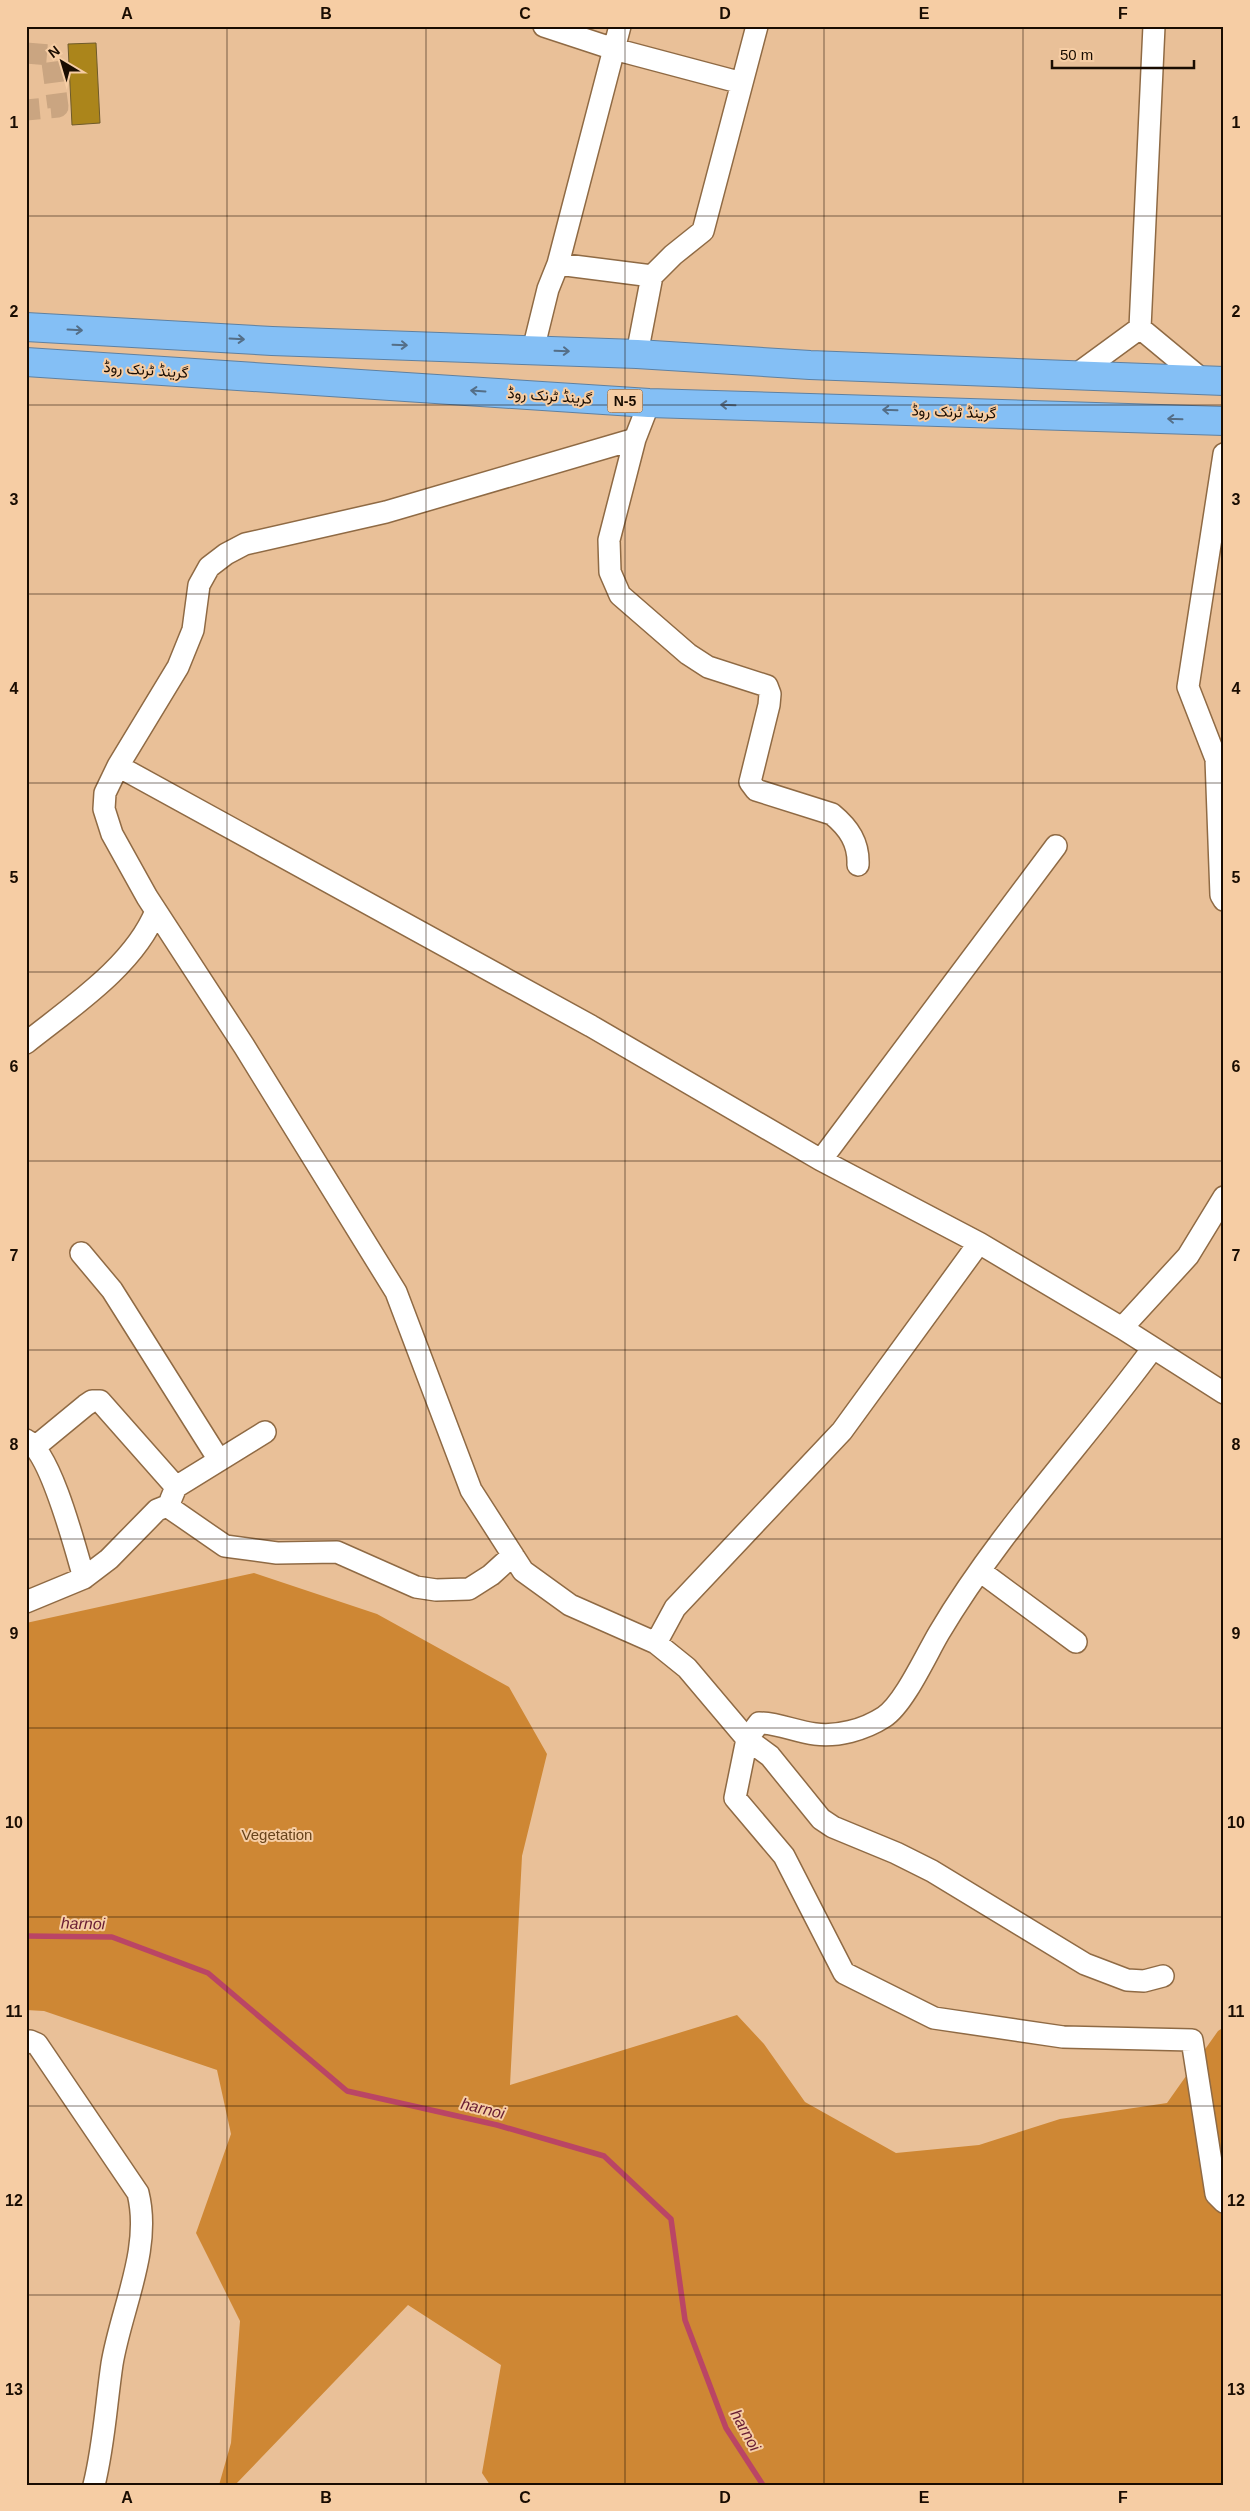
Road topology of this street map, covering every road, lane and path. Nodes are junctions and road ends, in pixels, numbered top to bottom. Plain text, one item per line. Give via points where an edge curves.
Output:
1 (544, 26) edge
2 (620, 26) edge
3 (757, 26) edge
4 (1154, 26) edge
5 (614, 49) junction
6 (742, 83) junction
7 (558, 264) junction
8 (652, 276) junction
9 (26, 327) edge
10 (1140, 328) junction
11 (533, 350) junction
12 (636, 354) junction
13 (26, 362) edge
14 (1074, 377) junction
15 (1214, 381) edge
16 (649, 403) junction
17 (1224, 420) edge
18 (635, 439) junction
19 (1224, 454) edge
20 (118, 766) junction
21 (1056, 846) dead end
22 (858, 865) dead end
23 (1224, 900) edge
24 (156, 911) junction
25 (26, 1043) edge
26 (821, 1160) junction
27 (1224, 1197) edge
28 (979, 1243) junction
29 (81, 1253) dead end
30 (1122, 1328) junction
31 (1153, 1348) junction
32 (1224, 1393) edge
33 (265, 1432) dead end
34 (30, 1444) edge
35 (220, 1460) junction
36 (176, 1487) junction
37 (167, 1506) junction
38 (513, 1555) junction
39 (980, 1570) junction
40 (84, 1578) junction
41 (26, 1602) edge
42 (1076, 1642) dead end
43 (656, 1643) junction
44 (747, 1739) junction
45 (1163, 1976) dead end
46 (26, 2042) edge
47 (1224, 2202) edge
48 (94, 2485) edge

1 - 5 street
2 - 5 street
3 - 6 street
4 - 10 street
5 - 6 street
5 - 7 street
6 - 8 street via 703,231
7 - 8 street
7 - 11 street via 548,289
8 - 12 street
9 -> 11 highway
10 - 14 street
10 - 15 street
11 -> 12 highway
12 - 14 highway
16 -> 13 highway, گرینڈ ٹرنک روڈ / N-5
14 - 15 highway
17 -> 16 highway, گرینڈ ٹرنک روڈ / N-5
16 - 18 street
18 - 20 street via 386,512 245,544 226,554 209,567 199,585 193,630 178,667
18 - 22 street via 609,540 610,572 620,595 688,654 708,667 767,686 770,705 750,782 756,790 832,814 856,843
19 - 23 street via 1188,687 1216,759 1221,895
20 - 24 street via 105,792 104,809 112,834
20 - 26 street via 591,1026
21 - 26 street
24 - 25 street via 141,940 102,982
24 - 38 street via 244,1046 396,1292 471,1490
26 - 28 street
27 - 30 street via 1188,1256
28 - 30 street
28 - 43 street via 842,1430 675,1608
29 - 35 street via 112,1290
30 - 31 street
31 - 32 street
31 - 39 street
33 - 35 street
34 - 36 street via 92,1401 100,1401
34 - 40 street via 64,1511
35 - 36 street
36 - 37 street
37 - 38 street via 225,1546 277,1553 337,1552 416,1587 436,1590 469,1589
37 - 40 street via 157,1510 109,1559
38 - 43 street via 523,1571 570,1605
39 - 42 street
39 - 44 street via 901,1699 885,1717 864,1728 815,1734 759,1723
40 - 41 street
43 - 44 street via 687,1668
44 - 45 street via 770,1756 821,1819 833,1827 932,1871 1085,1964 1126,1980 1144,1981
44 - 47 street via 735,1798 784,1856 844,1973 934,2018 1063,2037 1192,2040 1216,2194
46 - 48 street via 37,2044 138,2193 142,2210 140,2244 112,2364 106,2422

